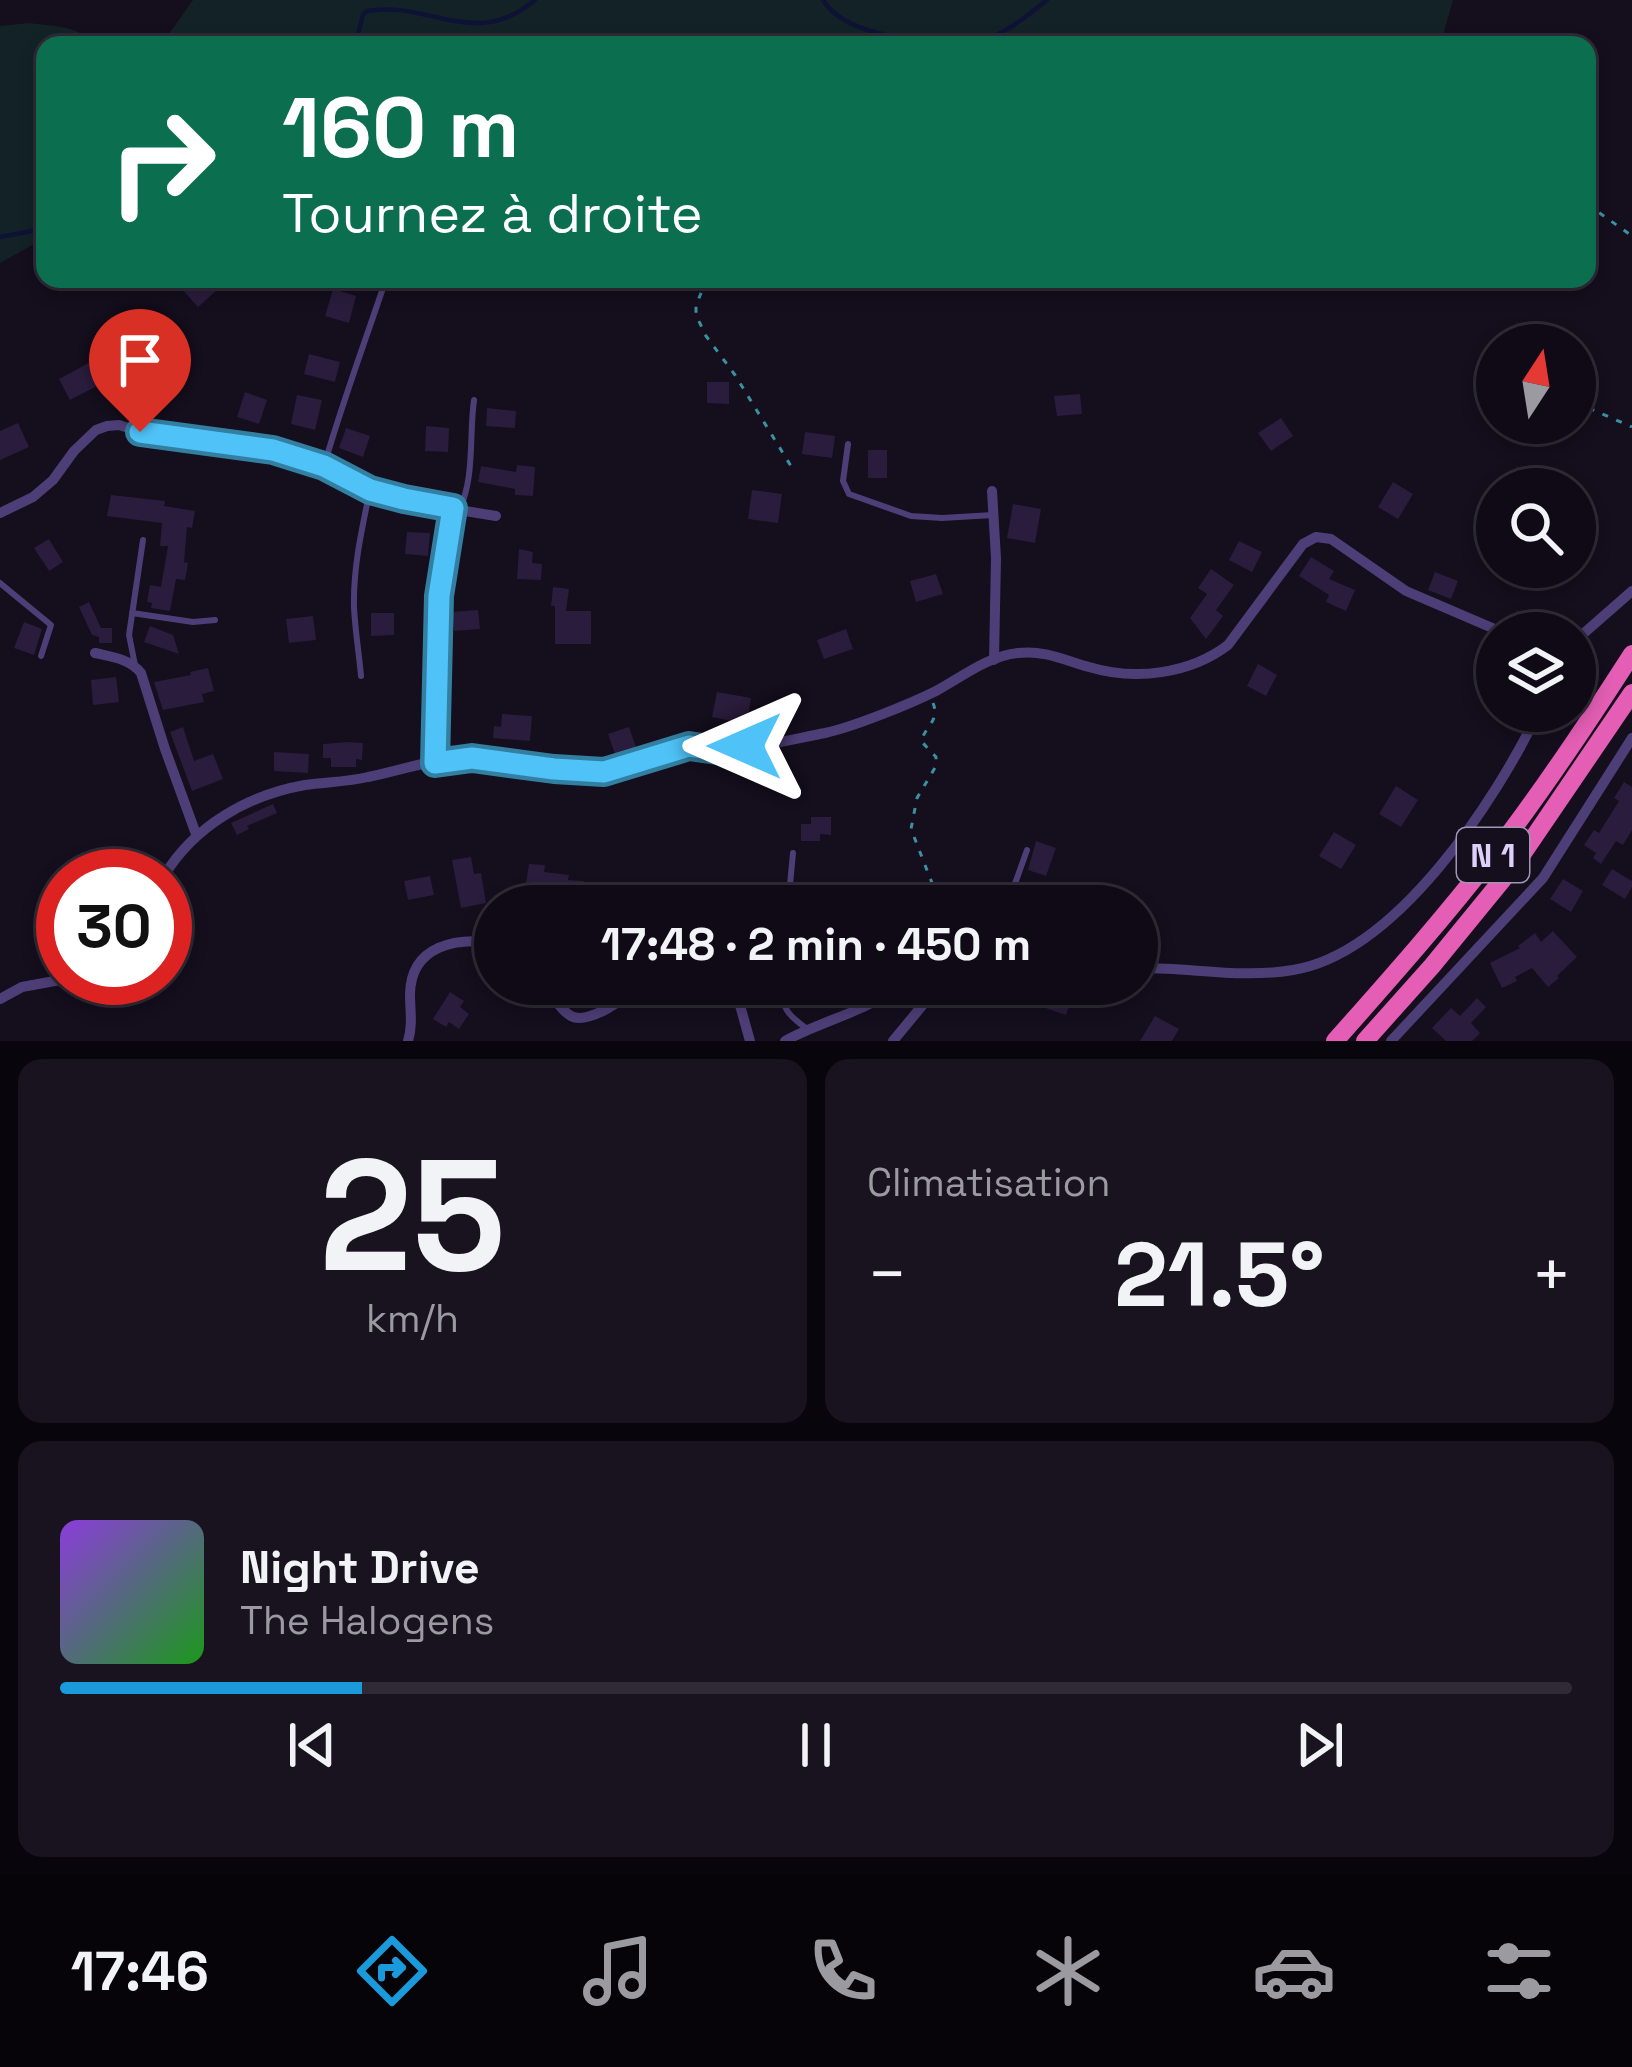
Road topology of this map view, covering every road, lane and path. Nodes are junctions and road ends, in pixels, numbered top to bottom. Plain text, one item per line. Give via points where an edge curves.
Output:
1 (1596, 210) edge
2 (1632, 236) edge
3 (383, 288) edge
4 (701, 288) edge
5 (474, 400) dead end
6 (1596, 412) edge
7 (1632, 427) edge
8 (848, 444) dead end
9 (324, 466) junction
10 (794, 471) dead end
11 (370, 490) junction
12 (992, 491) dead end
13 (456, 509) junction
14 (0, 513) edge
15 (993, 515) junction
16 (496, 516) dead end
17 (143, 540) dead end
18 (0, 583) edge
19 (1632, 591) edge
20 (132, 613) junction
21 (215, 620) dead end
22 (1476, 622) edge
23 (1596, 624) edge
24 (95, 653) dead end
25 (1632, 654) edge
26 (41, 656) dead end
27 (994, 659) junction
28 (135, 665) junction
29 (361, 676) dead end
30 (1632, 693) edge
31 (920, 698) junction
32 (1528, 732) edge
33 (1632, 738) edge
34 (435, 763) junction
35 (196, 834) junction
36 (182, 849) edge
37 (1027, 850) dead end
38 (793, 853) dead end
39 (790, 885) edge
40 (933, 885) edge
41 (1014, 885) edge
42 (474, 941) edge
43 (1158, 969) edge
44 (36, 984) edge
45 (0, 999) edge
46 (561, 1005) edge
47 (610, 1005) edge
48 (740, 1005) edge
49 (782, 1005) edge
50 (867, 1005) edge
51 (923, 1005) edge
52 (808, 1029) junction
53 (408, 1041) edge
54 (750, 1041) edge
55 (785, 1041) edge
56 (893, 1041) edge
57 (1335, 1041) edge
58 (1365, 1041) edge
59 (1391, 1041) edge

1 - 2 path
3 - 9 lane
4 - 10 path via 696,315 706,336
5 - 13 lane via 469,479
6 - 7 path
8 - 15 lane via 849,494 911,516
9 - 11 street
9 - 14 street via 273,450 106,426 33,497
11 - 13 street
11 - 29 lane via 355,580
12 - 15 street
13 - 16 street
13 - 34 street via 439,596
15 - 27 street
17 - 20 lane
18 - 26 lane via 51,625
19 - 23 street
20 - 21 lane
20 - 28 lane
22 - 27 street via 1316,537 1212,658 1131,674 1045,653
24 - 28 street
25 - 57 highway, N 1 via 1498,849
27 - 31 street
28 - 35 street
30 - 58 highway, N 1 via 1517,862
31 - 34 street via 832,731 717,750 689,746 604,772 472,758
31 - 40 path via 934,703 921,741 936,766 911,829
32 - 43 street via 1454,846 1380,928 1342,954 1275,973
33 - 59 street via 1543,878
34 - 35 street via 259,797
35 - 36 street
37 - 41 lane
38 - 39 lane
42 - 53 street via 448,943 419,965
44 - 45 street
46 - 47 street via 580,1018
48 - 54 street
49 - 52 lane
50 - 52 street
51 - 56 street
52 - 55 street

